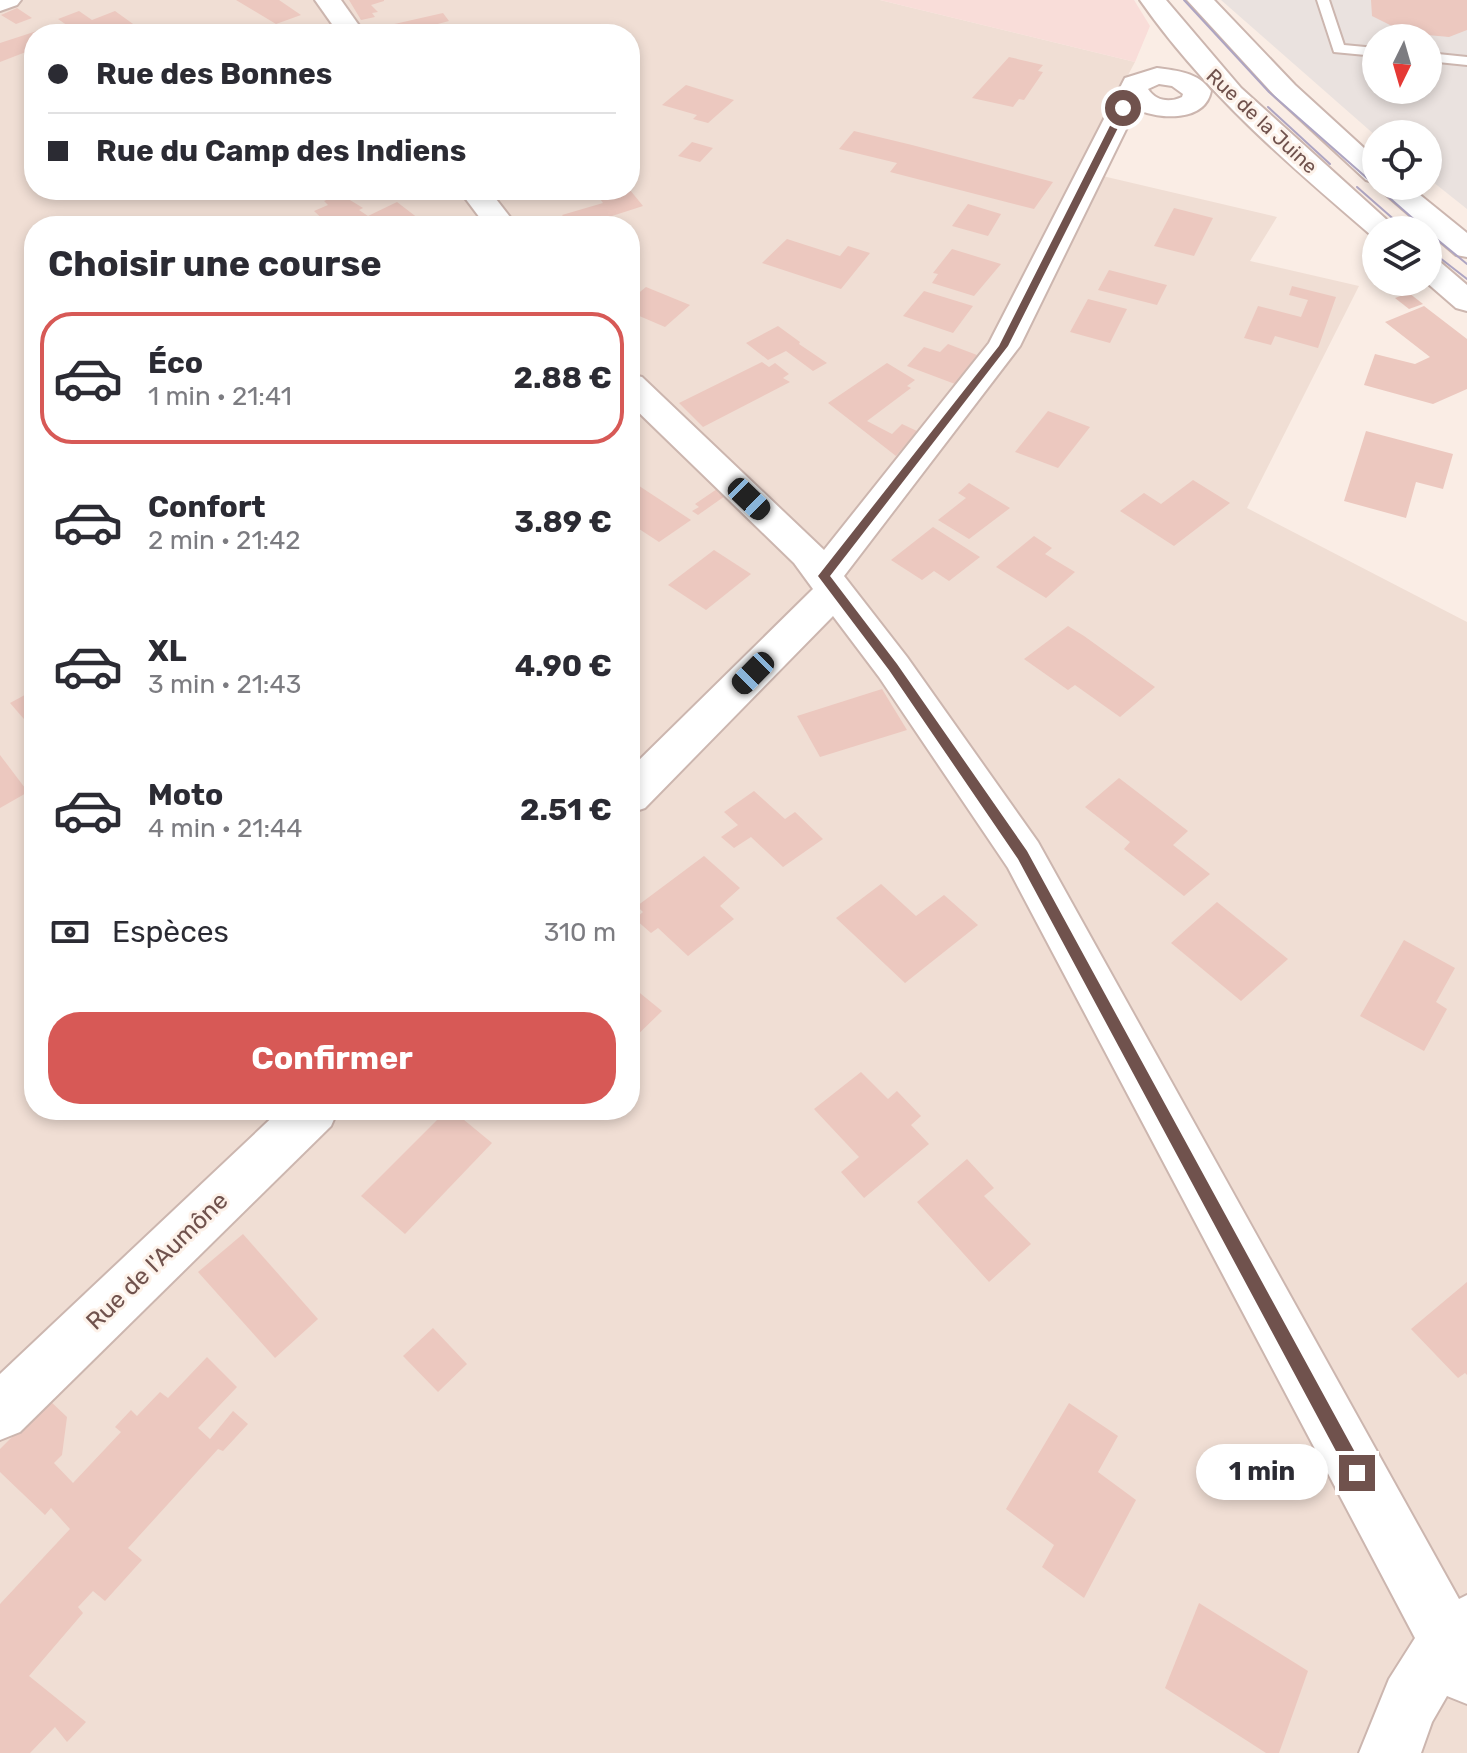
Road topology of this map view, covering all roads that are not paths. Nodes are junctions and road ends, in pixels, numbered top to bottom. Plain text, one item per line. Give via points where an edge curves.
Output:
1 (8, 0) edge
2 (328, 0) edge
3 (1153, 0) edge
4 (1200, 0) edge
5 (1323, 0) edge
6 (0, 3) edge
7 (345, 24) edge
8 (1362, 51) edge
9 (1442, 58) edge
10 (1467, 61) edge
11 (1135, 84) dead end
12 (1362, 162) edge
13 (482, 200) edge
14 (1408, 200) edge
15 (494, 216) edge
16 (1367, 216) edge
17 (1467, 248) edge
18 (1442, 280) edge
19 (1467, 301) edge
20 (640, 395) edge
21 (830, 583) junction
22 (640, 785) edge
23 (304, 1120) edge
24 (0, 1412) edge
25 (1461, 1647) edge
26 (1390, 1753) edge

1 - 6 street
2 - 7 street
3 - 16 street, Rue de la Juine via 1205,69
4 - 12 street, Rue de la Juine via 1271,77
5 - 8 lane via 1339,49
9 - 10 lane
11 - 21 street via 1004,346
13 - 15 street
14 - 17 street
18 - 19 street
20 - 21 street via 807,554
21 - 22 street
21 - 25 street via 1023,855
23 - 24 street, Rue de l'Aumône
25 - 26 street via 1401,1717

